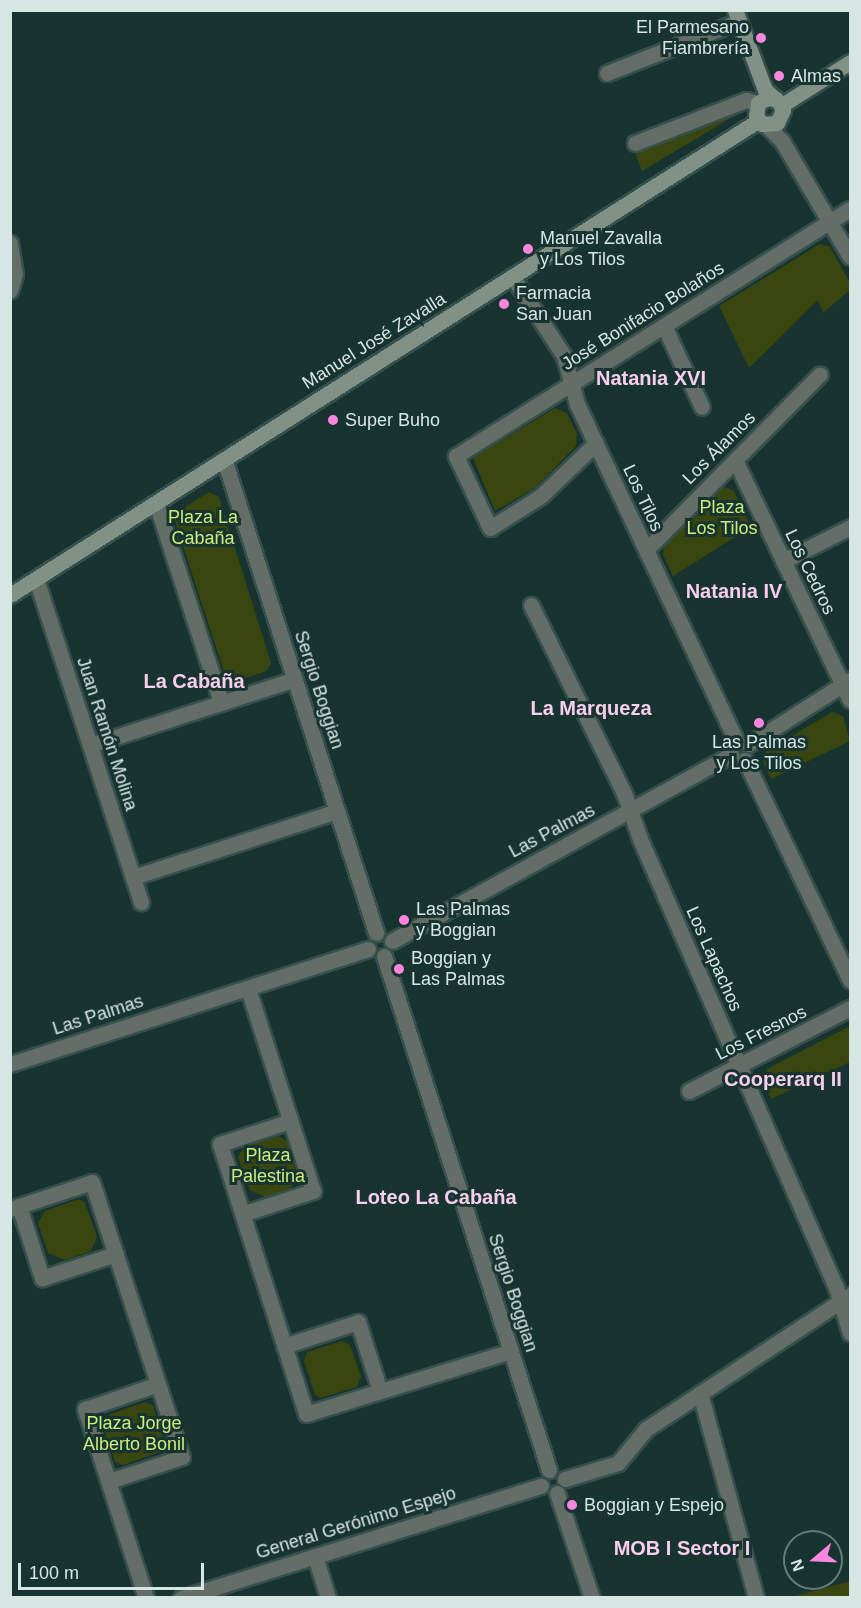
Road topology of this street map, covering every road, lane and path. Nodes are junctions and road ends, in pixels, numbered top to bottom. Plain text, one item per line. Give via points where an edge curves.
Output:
1 (737, 16) edge
2 (850, 62) edge
3 (607, 73) dead end
4 (769, 99) junction
5 (768, 123) junction
6 (635, 143) dead end
7 (850, 209) edge
8 (830, 222) junction
9 (10, 243) edge
10 (850, 257) edge
11 (512, 276) junction
12 (10, 290) edge
13 (664, 326) junction
14 (820, 374) dead end
15 (572, 384) junction
16 (702, 407) dead end
17 (596, 443) junction
18 (224, 459) junction
19 (735, 460) junction
20 (156, 503) junction
21 (850, 527) edge
22 (646, 550) junction
23 (783, 561) junction
24 (36, 579) junction
25 (10, 595) edge
26 (531, 605) dead end
27 (295, 679) junction
28 (847, 682) edge
29 (850, 700) edge
30 (220, 702) junction
31 (90, 745) junction
32 (740, 750) junction
33 (337, 811) junction
34 (630, 812) junction
35 (133, 877) junction
36 (141, 902) dead end
37 (376, 933) junction
38 (392, 941) junction
39 (368, 949) junction
40 (384, 956) junction
41 (850, 980) edge
42 (248, 988) junction
43 (850, 1008) edge
44 (10, 1064) edge
45 (739, 1066) junction
46 (689, 1091) dead end
47 (290, 1121) junction
48 (15, 1208) edge
49 (242, 1214) junction
50 (116, 1254) junction
51 (845, 1298) edge
52 (850, 1333) edge
53 (284, 1346) junction
54 (511, 1351) junction
55 (158, 1384) junction
56 (380, 1391) junction
57 (700, 1393) junction
58 (549, 1470) junction
59 (565, 1479) junction
60 (109, 1481) junction
61 (541, 1486) junction
62 (557, 1493) junction
63 (315, 1556) junction
64 (591, 1595) edge
65 (146, 1598) edge
66 (181, 1598) edge
67 (328, 1598) edge
68 (575, 1598) edge
69 (756, 1598) edge

1 - 3 street
1 - 4 street
2 - 4 street
4 - 5 street
4 - 5 street via 783,115
4 - 6 street via 746,100
5 - 8 street
5 - 11 street, Manuel José Zavalla
7 - 8 street, José Bonifacio Bolaños
8 - 10 street
8 - 13 street, José Bonifacio Bolaños
9 - 12 street via 15,274
11 - 15 street, Los Tilos via 564,356
11 - 18 street, Manuel José Zavalla
13 - 15 street, José Bonifacio Bolaños
13 - 16 street
14 - 19 street, Los Álamos
15 - 17 street, Los Tilos
15 - 17 street, José Bonifacio Bolaños via 456,456 490,528 541,496
17 - 22 street, Los Tilos
18 - 20 street, Manuel José Zavalla
18 - 27 street, Sergio Boggian
19 - 22 street, Los Álamos
19 - 23 street, Los Cedros
20 - 24 street, Manuel José Zavalla
20 - 30 street
21 - 23 street
22 - 32 street, Los Tilos
23 - 28 street, Los Cedros
24 - 25 street, Manuel José Zavalla
24 - 31 street, Juan Ramón Molina
26 - 34 street, Los Lapachos
27 - 30 street
27 - 33 street, Sergio Boggian
28 - 29 street, Los Cedros
28 - 32 street, Las Palmas
30 - 31 street
31 - 35 street, Juan Ramón Molina
32 - 34 street, Las Palmas
32 - 41 street, Los Tilos
33 - 35 street
33 - 37 street, Sergio Boggian
34 - 38 street, Las Palmas
34 - 45 street, Los Lapachos
35 - 36 street, Juan Ramón Molina
37 - 38 street via 386,934
37 - 39 street via 369,939
38 - 40 street
39 - 40 street via 374,956
39 - 42 street, Las Palmas
40 - 54 street, Sergio Boggian
42 - 44 street, Las Palmas
42 - 47 street
43 - 45 street, Los Fresnos
45 - 46 street, Los Fresnos
45 - 51 street, Los Lapachos
47 - 49 street via 219,1144
47 - 49 street via 313,1191
48 - 50 street via 42,1278
48 - 50 street via 92,1182
49 - 53 street
50 - 55 street
51 - 52 street, Los Lapachos
51 - 57 street
53 - 56 street via 306,1414
53 - 56 street via 358,1322
54 - 56 street
54 - 58 street, Sergio Boggian
55 - 60 street via 85,1409
55 - 60 street via 182,1457
57 - 59 street via 646,1429 618,1463
57 - 69 street
58 - 59 street via 560,1471
58 - 61 street via 542,1476
59 - 62 street via 563,1489
60 - 65 street
61 - 62 street via 548,1493
61 - 63 street, General Gerónimo Espejo
62 - 64 street
63 - 66 street, General Gerónimo Espejo
63 - 67 street
64 - 68 street

